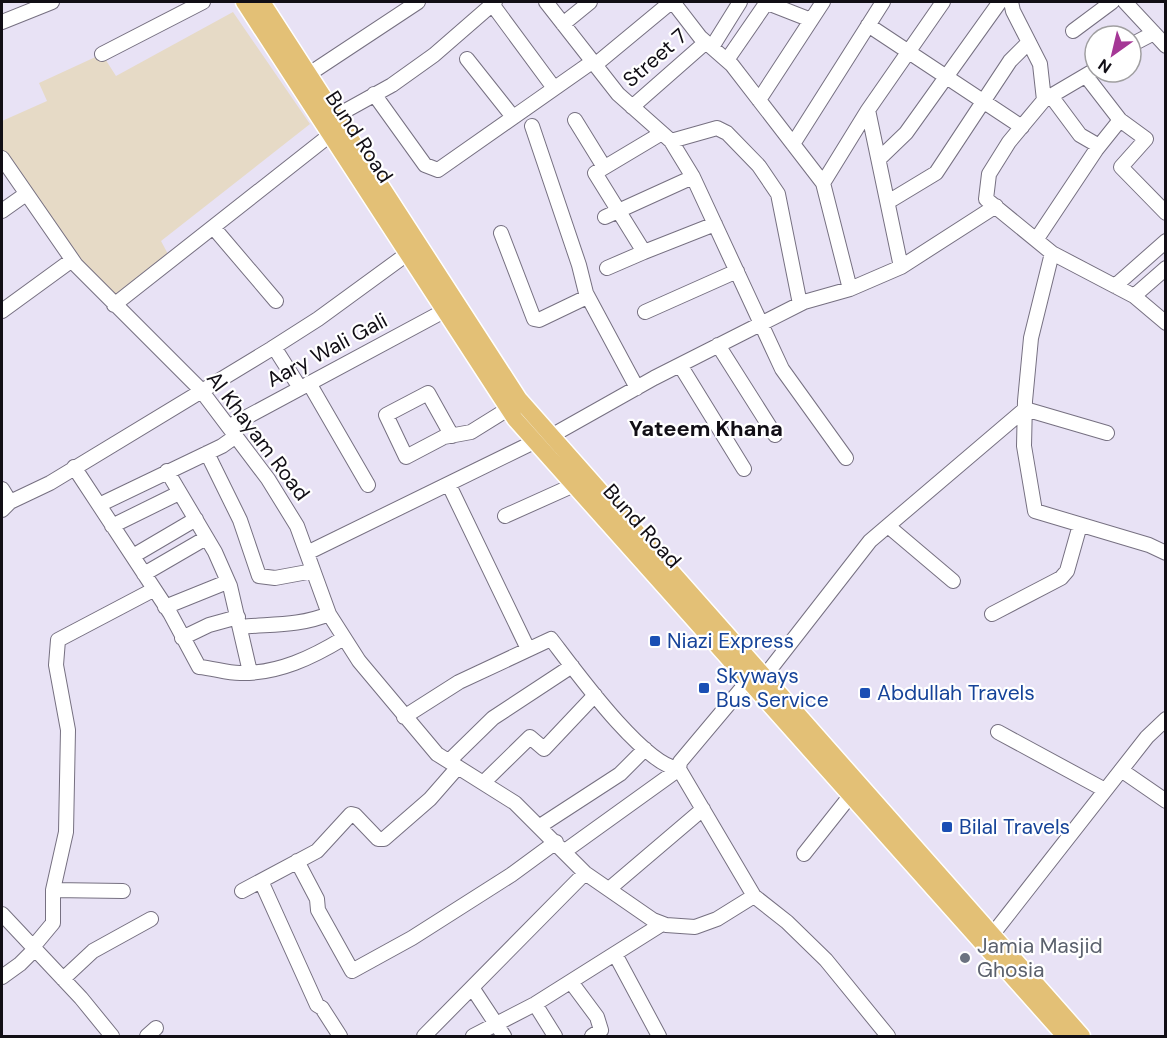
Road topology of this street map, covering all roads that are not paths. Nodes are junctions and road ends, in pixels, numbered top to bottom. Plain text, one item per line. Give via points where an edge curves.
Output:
1 (52, 2) edge
2 (203, 2) edge
3 (244, 2) edge
4 (262, 2) edge
5 (418, 2) edge
6 (546, 2) edge
7 (590, 2) edge
8 (672, 2) edge
9 (740, 2) edge
10 (766, 2) edge
11 (824, 2) edge
12 (883, 2) edge
13 (943, 2) edge
14 (1112, 2) edge
15 (1125, 2) edge
16 (494, 3) edge
17 (1005, 4) edge
18 (811, 20) junction
19 (2, 22) edge
20 (563, 24) junction
21 (868, 26) junction
22 (1073, 31) dead end
23 (1154, 33) junction
24 (1143, 39) edge
25 (1028, 42) junction
26 (709, 44) junction
27 (1166, 46) edge
28 (908, 52) junction
29 (102, 54) dead end
30 (467, 59) dead end
31 (727, 60) junction
32 (593, 63) junction
33 (303, 78) junction
34 (947, 78) junction
35 (1083, 78) edge
36 (1098, 84) edge
37 (554, 88) junction
38 (374, 94) junction
39 (1048, 98) junction
40 (759, 100) junction
41 (983, 102) junction
42 (632, 107) junction
43 (868, 111) junction
44 (336, 116) junction
45 (513, 117) junction
46 (574, 120) dead end
47 (1120, 120) junction
48 (532, 126) dead end
49 (1022, 127) junction
50 (330, 135) junction
51 (667, 137) junction
52 (793, 144) junction
53 (1099, 146) junction
54 (2, 158) edge
55 (879, 159) junction
56 (604, 167) junction
57 (693, 177) junction
58 (823, 183) junction
59 (26, 194) junction
60 (888, 202) junction
61 (996, 207) junction
62 (2, 211) edge
63 (619, 211) junction
64 (1166, 213) edge
65 (605, 217) dead end
66 (715, 224) junction
67 (213, 227) junction
68 (501, 233) dead end
69 (1036, 240) junction
70 (1166, 240) edge
71 (644, 252) junction
72 (1052, 253) junction
73 (407, 254) junction
74 (72, 261) junction
75 (902, 267) junction
76 (607, 268) dead end
77 (1166, 268) edge
78 (737, 271) junction
79 (1115, 286) junction
80 (850, 290) junction
81 (1134, 296) junction
82 (587, 297) junction
83 (276, 301) dead end
84 (800, 304) junction
85 (114, 305) junction
86 (2, 311) edge
87 (444, 311) junction
88 (645, 312) dead end
89 (761, 323) junction
90 (1166, 323) edge
91 (718, 345) junction
92 (274, 347) junction
93 (680, 365) junction
94 (305, 386) junction
95 (637, 388) junction
96 (200, 389) junction
97 (508, 409) junction
98 (1025, 409) junction
99 (233, 431) junction
100 (1107, 432) dead end
101 (775, 435) dead end
102 (452, 436) junction
103 (543, 439) junction
104 (207, 453) junction
105 (846, 458) dead end
106 (74, 467) junction
107 (744, 469) dead end
108 (167, 471) junction
109 (449, 484) junction
110 (368, 485) dead end
111 (574, 485) junction
112 (2, 489) edge
113 (179, 493) junction
114 (99, 505) junction
115 (6, 506) edge
116 (505, 516) dead end
117 (196, 519) junction
118 (1080, 525) junction
119 (112, 526) junction
120 (888, 526) junction
121 (206, 538) junction
122 (307, 553) junction
123 (1166, 553) edge
124 (133, 556) junction
125 (313, 571) junction
126 (144, 574) junction
127 (953, 581) dead end
128 (227, 582) junction
129 (153, 590) junction
130 (165, 607) junction
131 (329, 614) junction
132 (992, 614) dead end
133 (239, 622) junction
134 (344, 638) junction
135 (182, 639) junction
136 (528, 649) junction
137 (572, 666) junction
138 (250, 672) junction
139 (756, 679) junction
140 (595, 695) junction
141 (404, 717) junction
142 (1166, 719) edge
143 (998, 732) dead end
144 (645, 749) junction
145 (453, 764) junction
146 (679, 769) junction
147 (1121, 770) junction
148 (483, 783) junction
149 (1105, 790) junction
150 (850, 796) junction
151 (1166, 801) edge
152 (703, 809) junction
153 (540, 826) junction
154 (560, 847) junction
155 (804, 854) dead end
156 (297, 861) junction
157 (585, 873) junction
158 (261, 881) junction
159 (609, 889) junction
160 (53, 890) junction
161 (123, 891) dead end
162 (242, 891) dead end
163 (754, 896) junction
164 (2, 914) edge
165 (152, 919) dead end
166 (662, 924) junction
167 (992, 934) junction
168 (34, 948) junction
169 (615, 954) junction
170 (2, 977) edge
171 (63, 979) junction
172 (570, 982) junction
173 (473, 989) junction
174 (535, 1004) junction
175 (500, 1030) edge
176 (112, 1036) edge
177 (340, 1036) edge
178 (424, 1036) edge
179 (473, 1036) edge
180 (555, 1036) edge
181 (592, 1036) edge
182 (659, 1036) edge
183 (888, 1036) edge
184 (1065, 1036) edge
185 (1082, 1036) edge

1 - 19 street
2 - 29 street
3 - 33 main road, Bund Road
4 - 33 main road, Bund Road
5 - 33 street
6 - 20 street
7 - 20 street
8 - 26 street
8 - 32 street
9 - 26 street, Street 7
10 - 18 street
10 - 31 street
11 - 18 street
12 - 21 street
13 - 28 street
14 - 22 street
15 - 23 street
16 - 37 street
16 - 38 street via 434,55
17 - 25 street
17 - 34 street
18 - 40 street
20 - 32 street
21 - 28 street
21 - 52 street
23 - 24 street
23 - 27 street
25 - 39 street via 1040,64
25 - 41 street
26 - 31 street
26 - 42 street, Street 7
28 - 34 street
28 - 43 street
30 - 45 street
31 - 40 street
32 - 37 street
32 - 42 street
33 - 44 main road, Bund Road
33 - 50 main road, Bund Road
34 - 41 street
34 - 55 street via 906,133
35 - 39 street
36 - 47 street
37 - 45 street
38 - 44 street
38 - 45 street via 424,165 438,170
39 - 49 street
39 - 53 street via 1080,135
40 - 52 street
41 - 49 street
41 - 60 street via 936,173
42 - 51 street
43 - 55 street
43 - 58 street
44 - 103 main road, Bund Road
46 - 56 street
47 - 53 street
47 - 64 street via 1146,139 1121,167
48 - 82 street
49 - 61 street via 989,174 986,199
50 - 67 street
50 - 73 main road, Bund Road
51 - 56 street
51 - 57 street
51 - 84 street via 717,128 727,133 759,166 778,194
52 - 58 street
53 - 69 street
54 - 59 street, Al Khayam Road
55 - 60 street
56 - 63 street via 595,173
57 - 63 street
57 - 66 street
58 - 80 street
59 - 62 street
59 - 74 street, Al Khayam Road
60 - 75 street
61 - 69 street
61 - 75 street
63 - 65 street
63 - 71 street
66 - 71 street
66 - 78 street
67 - 83 street
67 - 85 street
68 - 82 street via 534,319
69 - 72 street
70 - 79 street
71 - 76 street
72 - 79 street
72 - 98 street via 1031,338
73 - 87 main road, Bund Road
73 - 92 street
74 - 85 street, Al Khayam Road
74 - 86 street
75 - 80 street
77 - 81 street
78 - 88 street
78 - 89 street
79 - 81 street
80 - 84 street
81 - 90 street
82 - 95 street
84 - 89 street
85 - 96 street, Al Khayam Road
87 - 94 street, Aary Wali Gali
87 - 97 main road, Bund Road
89 - 91 street
89 - 105 street via 782,369
91 - 93 street
91 - 101 street
92 - 94 street
92 - 96 street
93 - 95 street
93 - 107 street
94 - 99 street, Aary Wali Gali
94 - 110 street
95 - 103 street
96 - 99 street, Al Khayam Road
96 - 106 street
97 - 102 street via 471,432
97 - 103 main road, Bund Road
98 - 100 street
98 - 118 street via 1024,446 1035,511
98 - 120 street
99 - 104 street, Aary Wali Gali
99 - 122 street, Al Khayam Road via 297,526
102 - 102 street via 428,393 386,415 406,457
103 - 109 street
103 - 111 main road, Bund Road
103 - 139 main road, Bund Road
104 - 108 street, Aary Wali Gali
104 - 125 street via 240,520 259,576 275,578
106 - 114 street
106 - 115 street
108 - 113 street
108 - 114 street, Aary Wali Gali
109 - 122 street
109 - 136 street
111 - 116 street
111 - 139 main road, Bund Road
112 - 115 street
113 - 117 street
113 - 119 street
114 - 119 street
117 - 121 street
117 - 124 street
118 - 123 street
118 - 132 street via 1067,571 1061,578
119 - 124 street
120 - 127 street
120 - 139 street via 870,542
121 - 126 street
121 - 128 street
122 - 125 street, Al Khayam Road
124 - 126 street
125 - 131 street, Al Khayam Road
126 - 129 street
128 - 130 street
128 - 133 street
129 - 130 street
129 - 160 street via 58,640 55,653 68,730 68,774 66,832
130 - 135 street
131 - 133 street via 285,625
131 - 134 street, Al Khayam Road
133 - 135 street via 209,625
133 - 138 street
134 - 138 street via 307,660
134 - 141 street, Al Khayam Road
135 - 138 street via 199,667 239,674
136 - 137 street via 551,639
136 - 141 street via 459,682
137 - 140 street
137 - 145 street via 493,718
139 - 146 street via 680,762
139 - 150 main road, Bund Road
139 - 167 main road, Bund Road
140 - 144 street
140 - 148 street via 544,749 530,737
141 - 145 street, Al Khayam Road via 437,754
142 - 147 street
143 - 149 street
144 - 146 street via 670,768
144 - 153 street via 620,774
145 - 148 street, Al Khayam Road
145 - 156 street via 443,785 384,839 378,839 351,814 317,850
146 - 152 street
146 - 154 street
147 - 149 street
147 - 151 street
148 - 153 street, Al Khayam Road via 515,803
149 - 167 street
150 - 155 street
150 - 184 main road, Bund Road
152 - 159 street
152 - 163 street
153 - 154 street, Al Khayam Road
154 - 156 street via 352,971 318,910 318,899
154 - 157 street, Al Khayam Road
156 - 158 street
157 - 159 street, Al Khayam Road
157 - 173 street
158 - 162 street
158 - 177 street via 316,1005
159 - 166 street, Al Khayam Road
160 - 161 street
160 - 168 street via 53,923
163 - 166 street via 717,919 695,927
163 - 183 street via 826,960
164 - 168 street
165 - 171 street via 93,951
166 - 169 street
167 - 185 main road, Bund Road
168 - 170 street
168 - 171 street
169 - 172 street
169 - 182 street
171 - 176 street
172 - 174 street
172 - 181 street via 597,1017 601,1030
173 - 175 street
173 - 178 street
174 - 175 street
174 - 180 street
175 - 179 street

